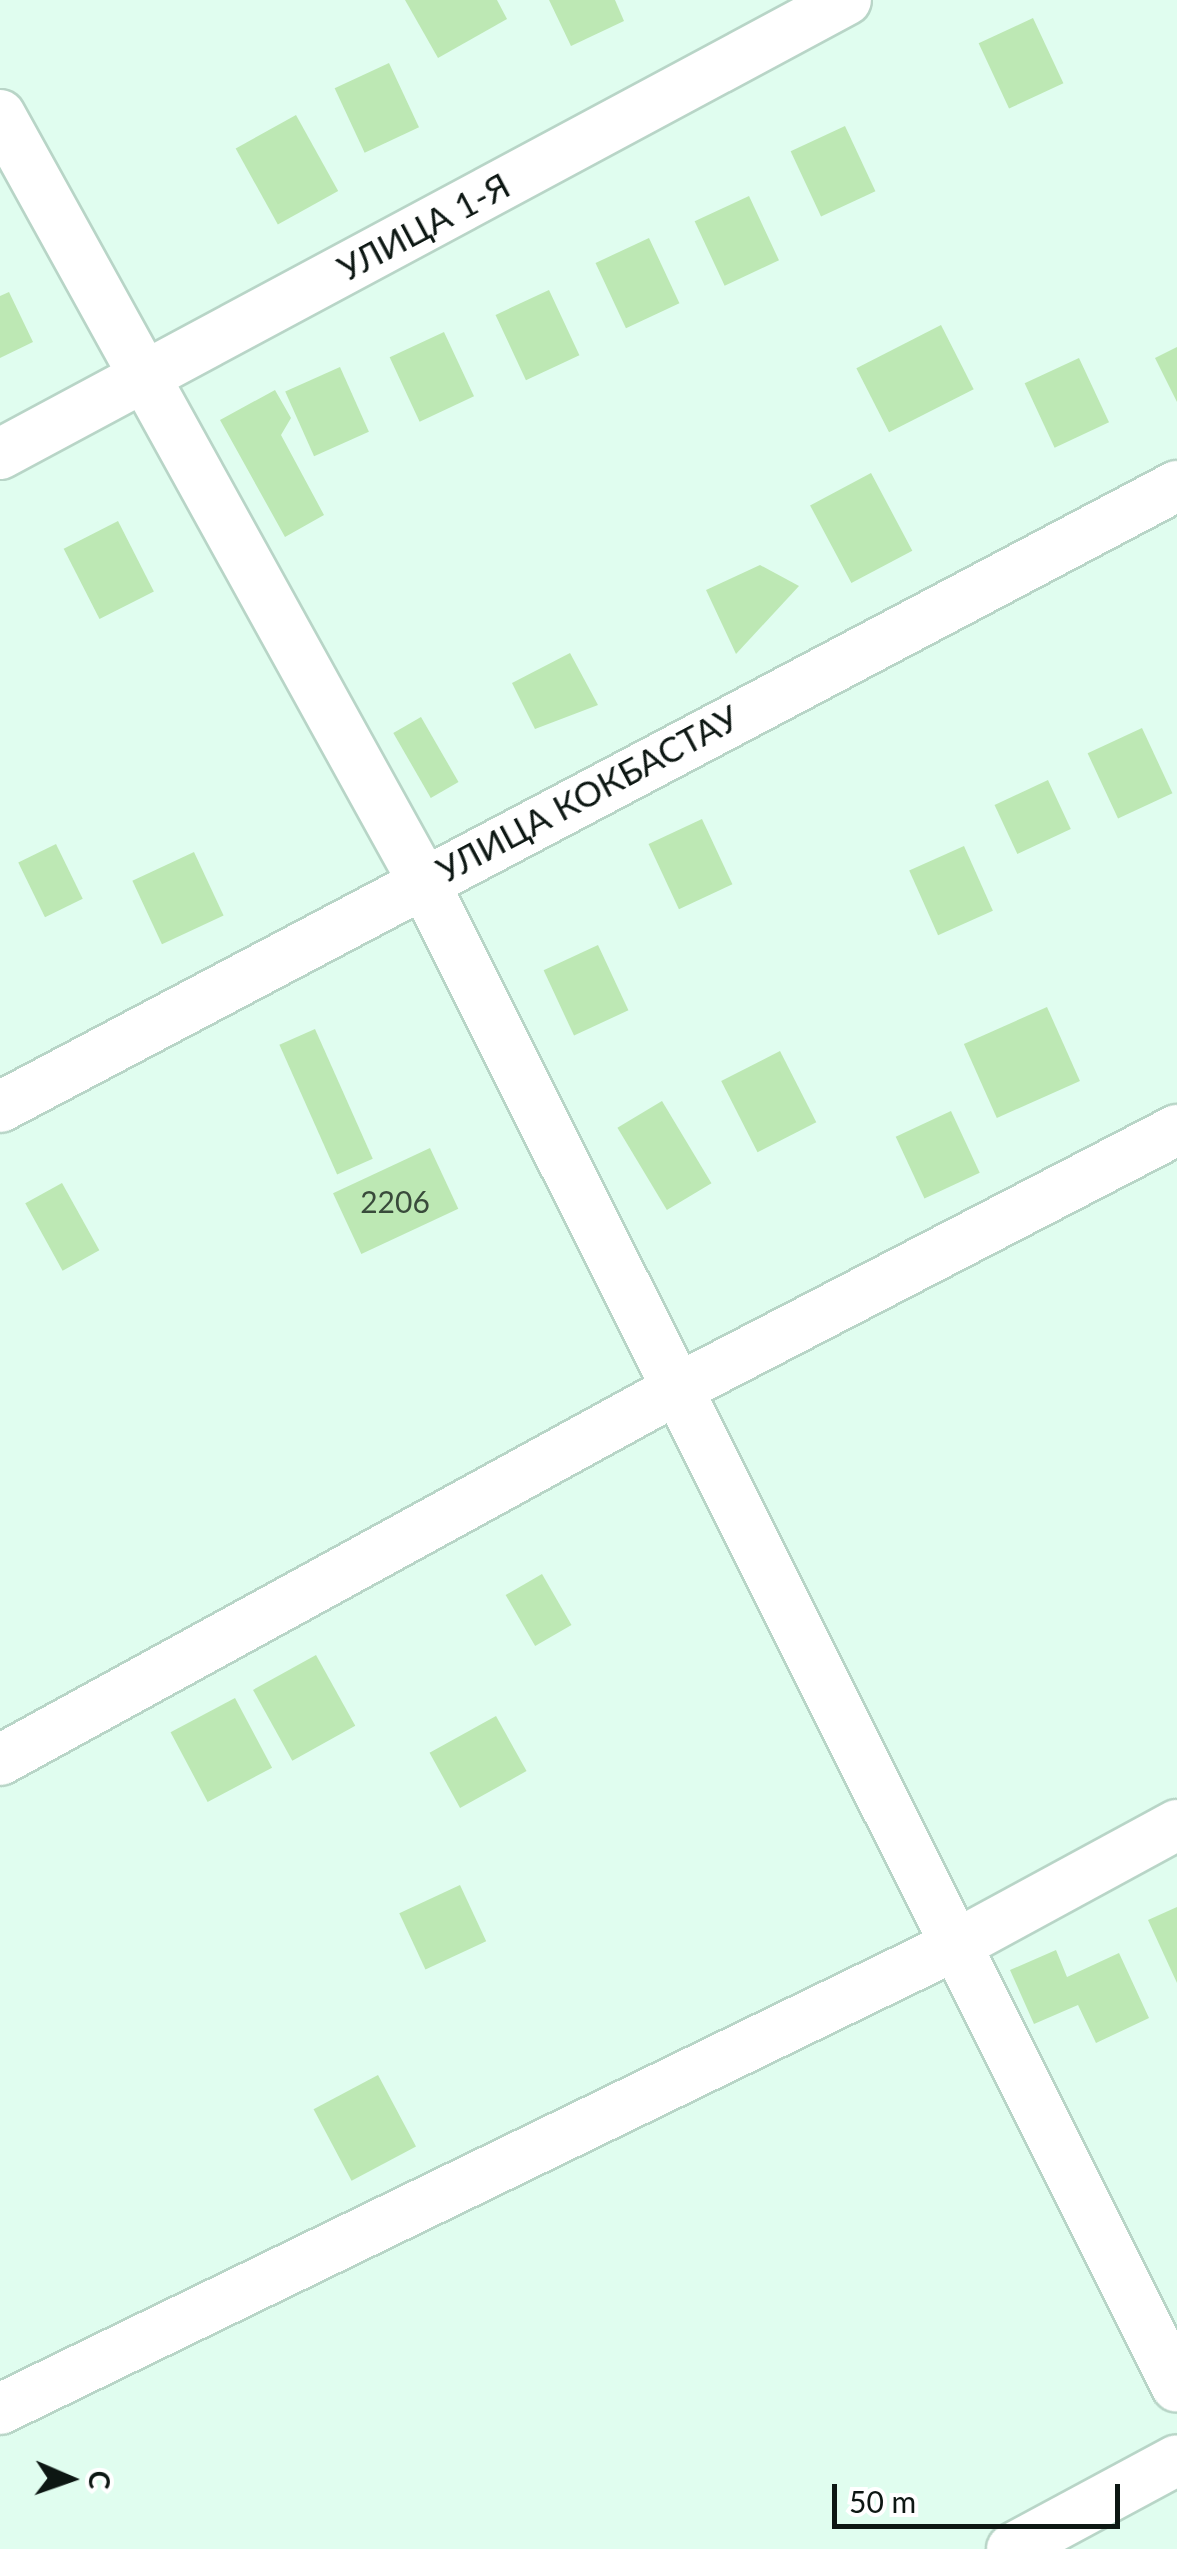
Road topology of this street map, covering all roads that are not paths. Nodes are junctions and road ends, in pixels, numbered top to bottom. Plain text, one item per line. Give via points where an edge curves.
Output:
1 (846, 0) edge
2 (0, 115) edge
3 (140, 376) junction
4 (0, 454) edge
5 (1177, 486) edge
6 (422, 879) junction
7 (0, 1107) edge
8 (1177, 1130) edge
9 (680, 1387) junction
10 (0, 1760) edge
11 (1177, 1825) edge
12 (954, 1946) junction
13 (1177, 2387) edge
14 (0, 2409) edge
15 (1177, 2460) edge
16 (1012, 2549) edge

1 - 3 street, УЛИЦА 1-Я
2 - 3 street
3 - 4 street, УЛИЦА 1-Я
3 - 6 street
5 - 6 street, УЛИЦА КОКБАСТАУ
6 - 7 street, УЛИЦА КОКБАСТАУ
6 - 9 street
8 - 9 street
9 - 10 street
9 - 12 street
11 - 12 street
12 - 13 street
12 - 14 street
15 - 16 street

